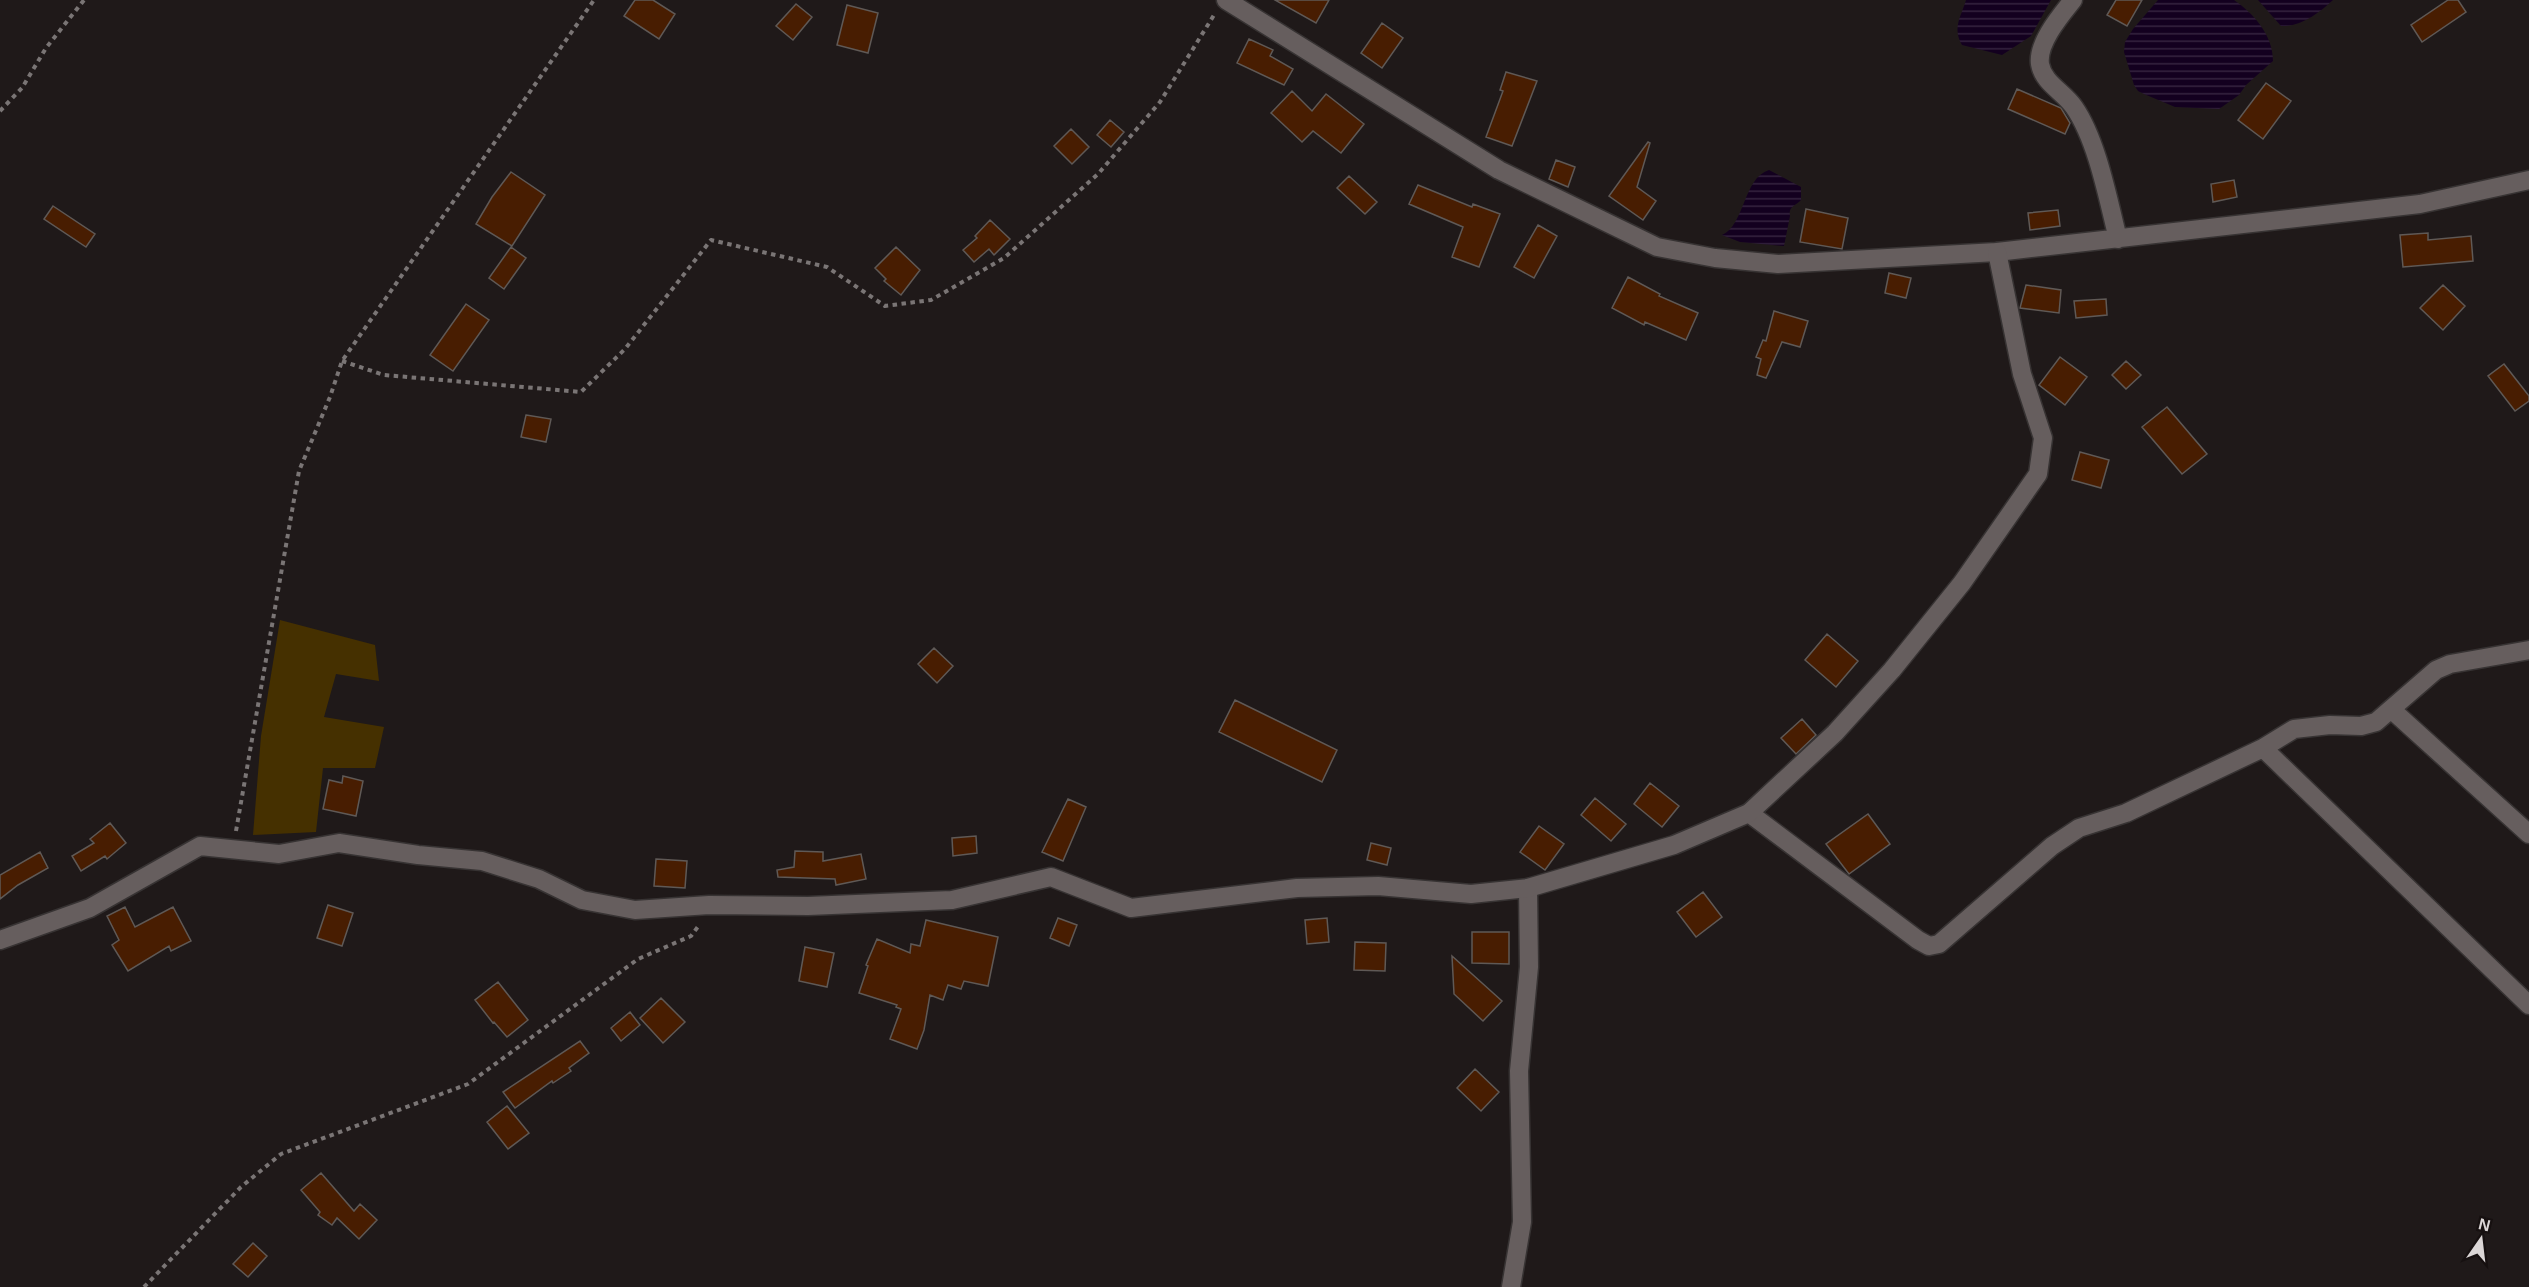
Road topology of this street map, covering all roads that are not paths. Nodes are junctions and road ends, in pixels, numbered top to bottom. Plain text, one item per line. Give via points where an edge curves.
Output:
1 (2073, 0) edge
2 (1222, 5) edge
3 (2529, 180) edge
4 (2118, 239) junction
5 (1996, 252) junction
6 (2529, 650) edge
7 (2392, 710) junction
8 (2263, 748) junction
9 (1749, 813) junction
10 (2529, 834) edge
11 (1528, 888) junction
12 (0, 940) edge
13 (2529, 1005) edge
14 (1511, 1287) edge

1 - 4 street via 2040,51 2040,65 2048,80 2074,106 2085,129
2 - 5 street via 1499,170 1657,247 1778,264
3 - 4 street via 2420,204
4 - 5 street
5 - 9 street via 2022,374 2043,438 2038,474 1962,583 1892,670 1835,733
6 - 7 street via 2436,670
7 - 8 street via 2376,722 2361,726 2294,729
7 - 10 street
8 - 9 street via 2126,813 2079,828 2052,846 1939,944 1929,946
8 - 13 street
9 - 11 street via 1674,845
11 - 12 street via 1471,894 1378,886 1297,888 1131,908 1051,877 952,900 635,910 582,900 539,879 482,861 339,843 279,854 200,846 90,908
11 - 14 street via 1529,967 1519,1071 1522,1221

